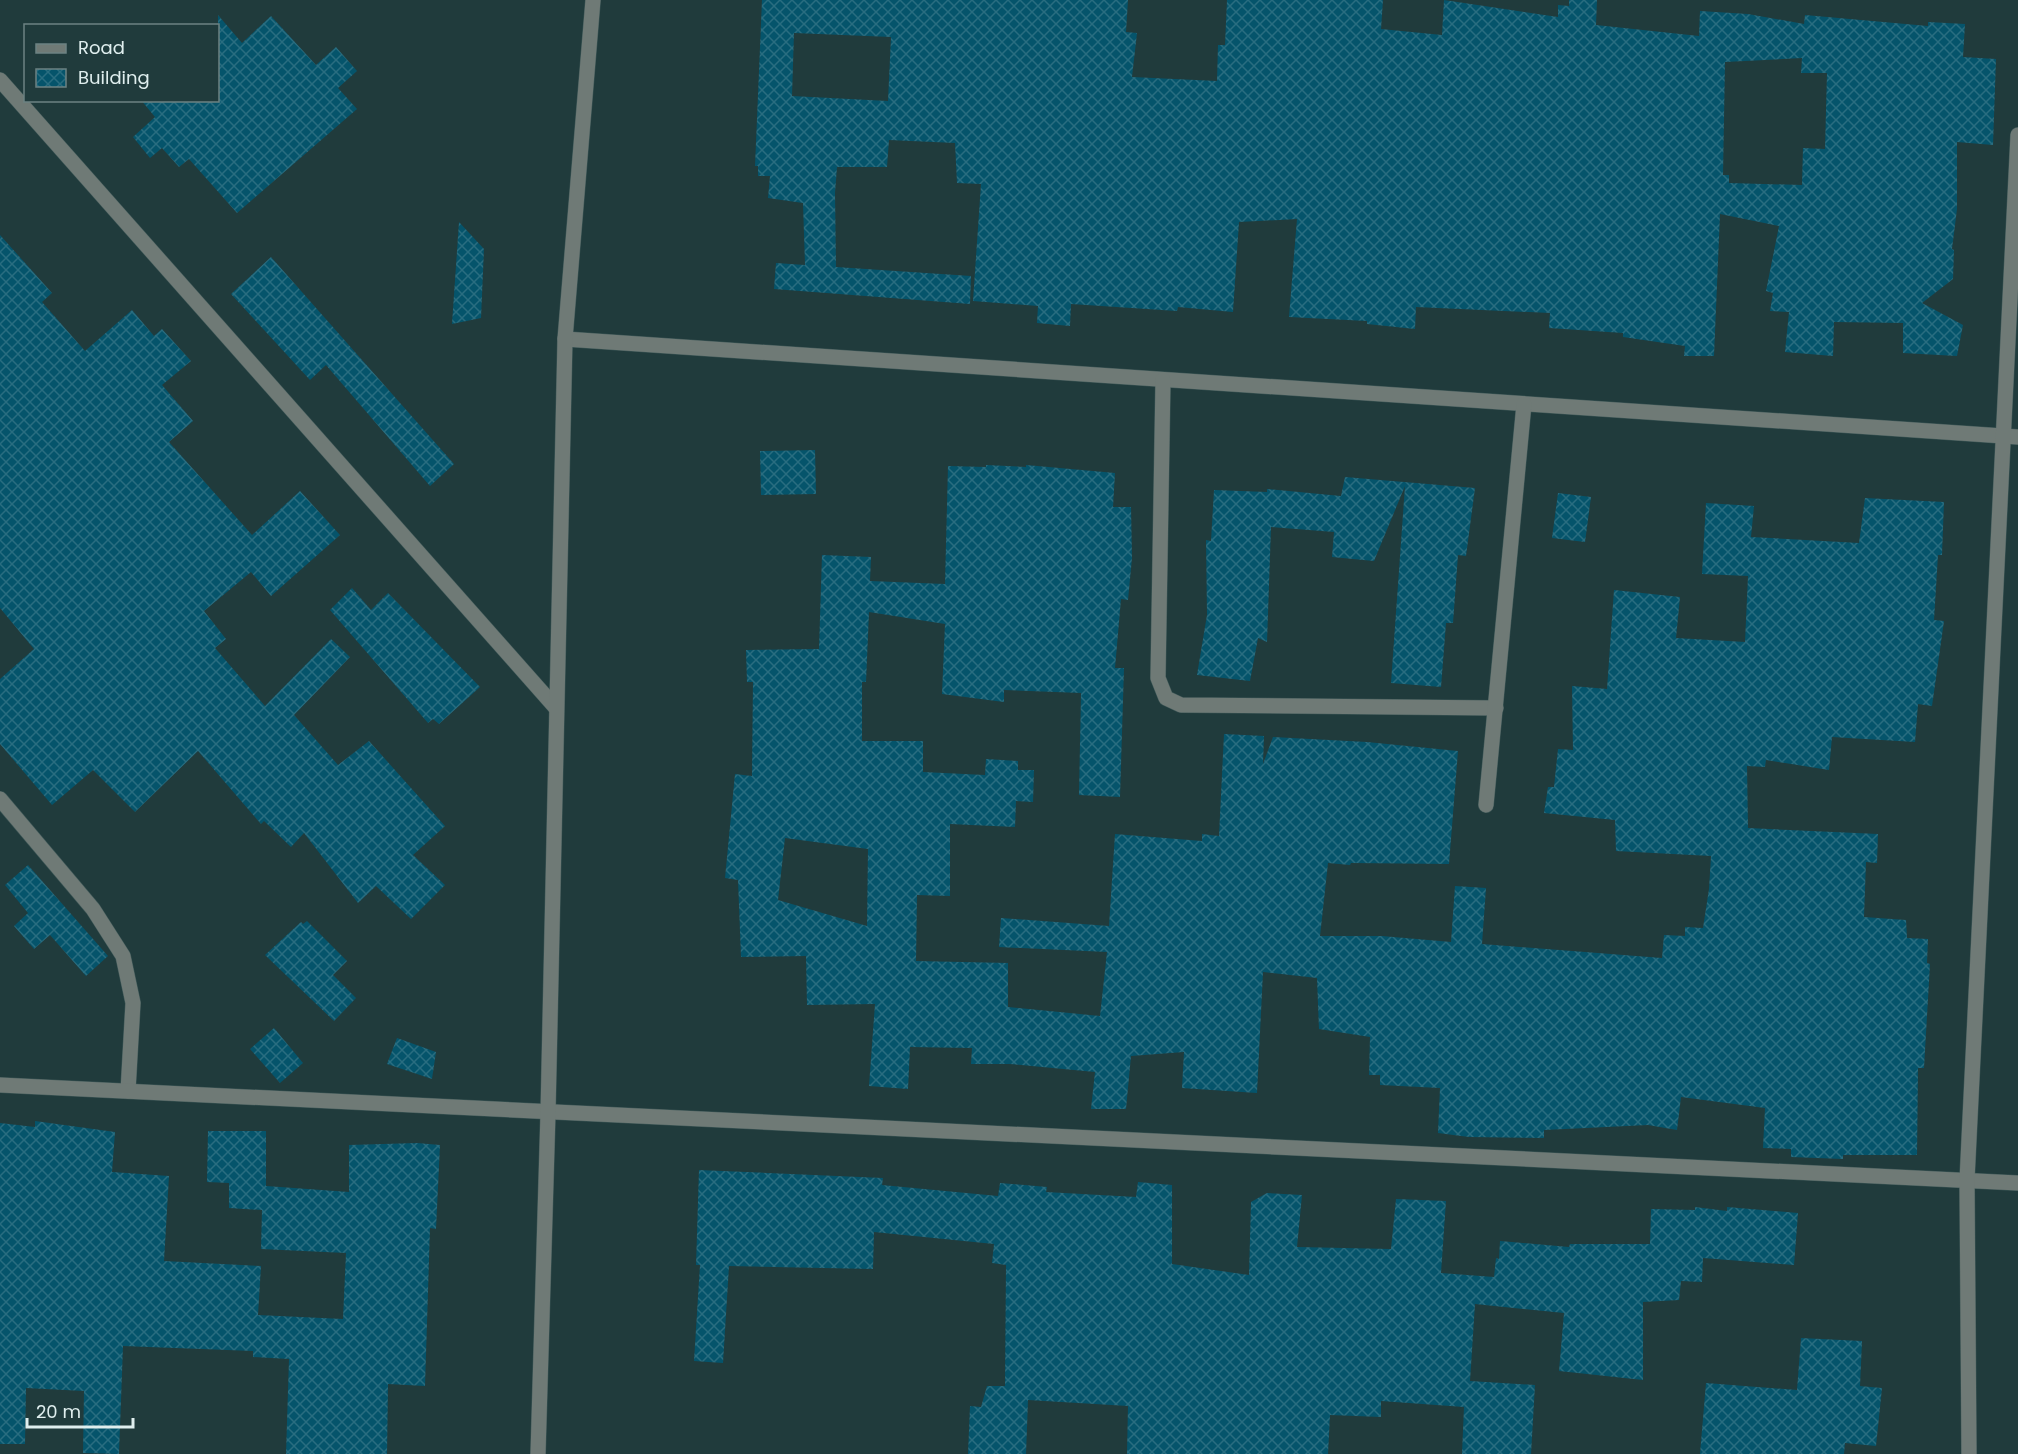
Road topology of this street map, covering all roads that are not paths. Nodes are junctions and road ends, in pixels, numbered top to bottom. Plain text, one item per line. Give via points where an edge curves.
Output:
1 (593, 0) edge
2 (0, 80) edge
3 (2018, 135) edge
4 (565, 339) junction
5 (1163, 380) junction
6 (1524, 404) junction
7 (2010, 437) edge
8 (556, 708) junction
9 (1496, 708) junction
10 (0, 799) edge
11 (1486, 805) dead end
12 (0, 1085) edge
13 (128, 1091) junction
14 (548, 1113) junction
15 (1967, 1180) junction
16 (2018, 1183) edge
17 (538, 1454) edge
18 (1969, 1454) edge

1 - 4 street
2 - 8 street
3 - 7 street
4 - 5 street
4 - 8 street
5 - 6 street
5 - 9 street via 1158,678 1166,698 1180,705
6 - 7 street
6 - 9 street
7 - 15 street
8 - 14 street
9 - 11 street
10 - 13 street via 93,909 123,956 134,1003
12 - 13 street
13 - 14 street
14 - 15 street
14 - 17 street
15 - 16 street
15 - 18 street

